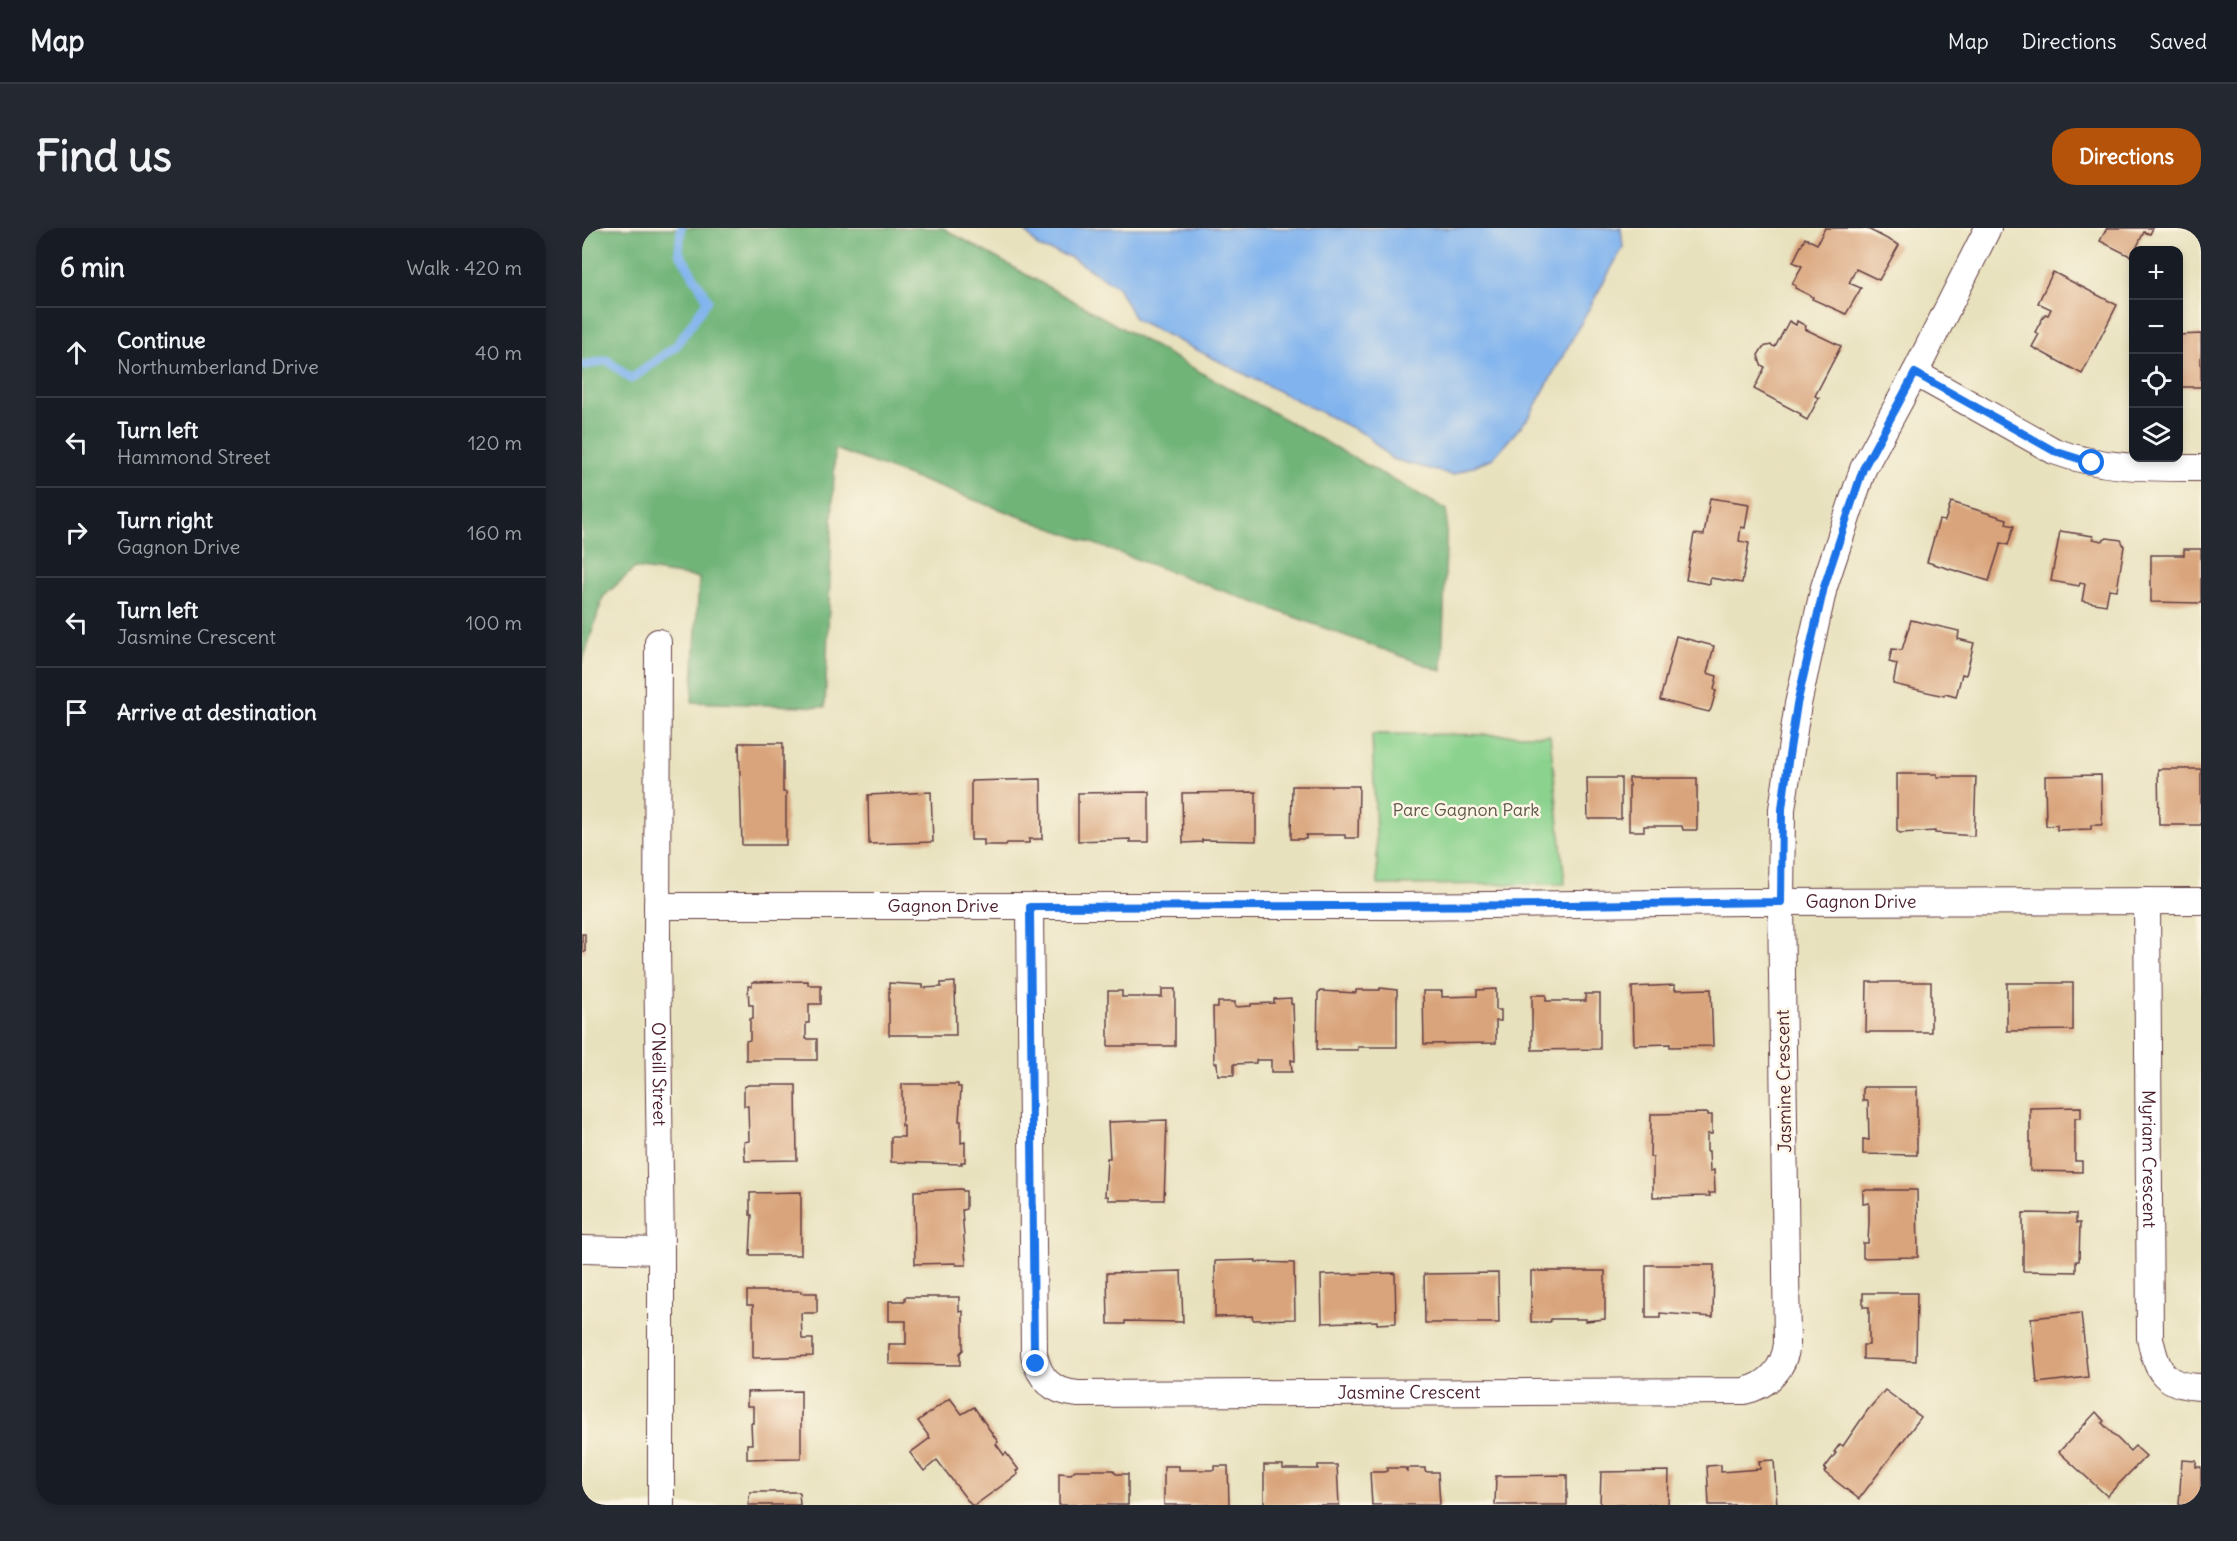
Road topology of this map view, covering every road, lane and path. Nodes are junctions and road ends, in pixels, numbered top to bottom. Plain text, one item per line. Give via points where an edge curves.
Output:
1 (1988, 228) edge
2 (1915, 373) junction
3 (2201, 468) edge
4 (658, 642) dead end
5 (2146, 901) junction
6 (2201, 901) edge
7 (1781, 902) junction
8 (657, 906) junction
9 (1030, 907) junction
10 (582, 1249) edge
11 (661, 1251) junction
12 (2201, 1387) edge
13 (661, 1505) edge

1 - 2 street, Jasmine Crescent
2 - 3 street via 2073,458 2126,467
2 - 7 street, Jasmine Crescent via 1863,469 1824,587 1788,762 1782,809
4 - 8 street, O'Neill Street
5 - 6 street, Gagnon Drive
5 - 7 street, Gagnon Drive
5 - 12 street, Myriam Crescent via 2150,1338 2162,1374 2184,1387
7 - 9 street, Gagnon Drive
7 - 9 street, Jasmine Crescent via 1786,1354 1776,1374 1755,1389 1744,1391 1078,1394 1046,1383 1034,1354
8 - 9 street, Gagnon Drive
8 - 11 street, O'Neill Street
10 - 11 street
11 - 13 street, O'Neill Street

